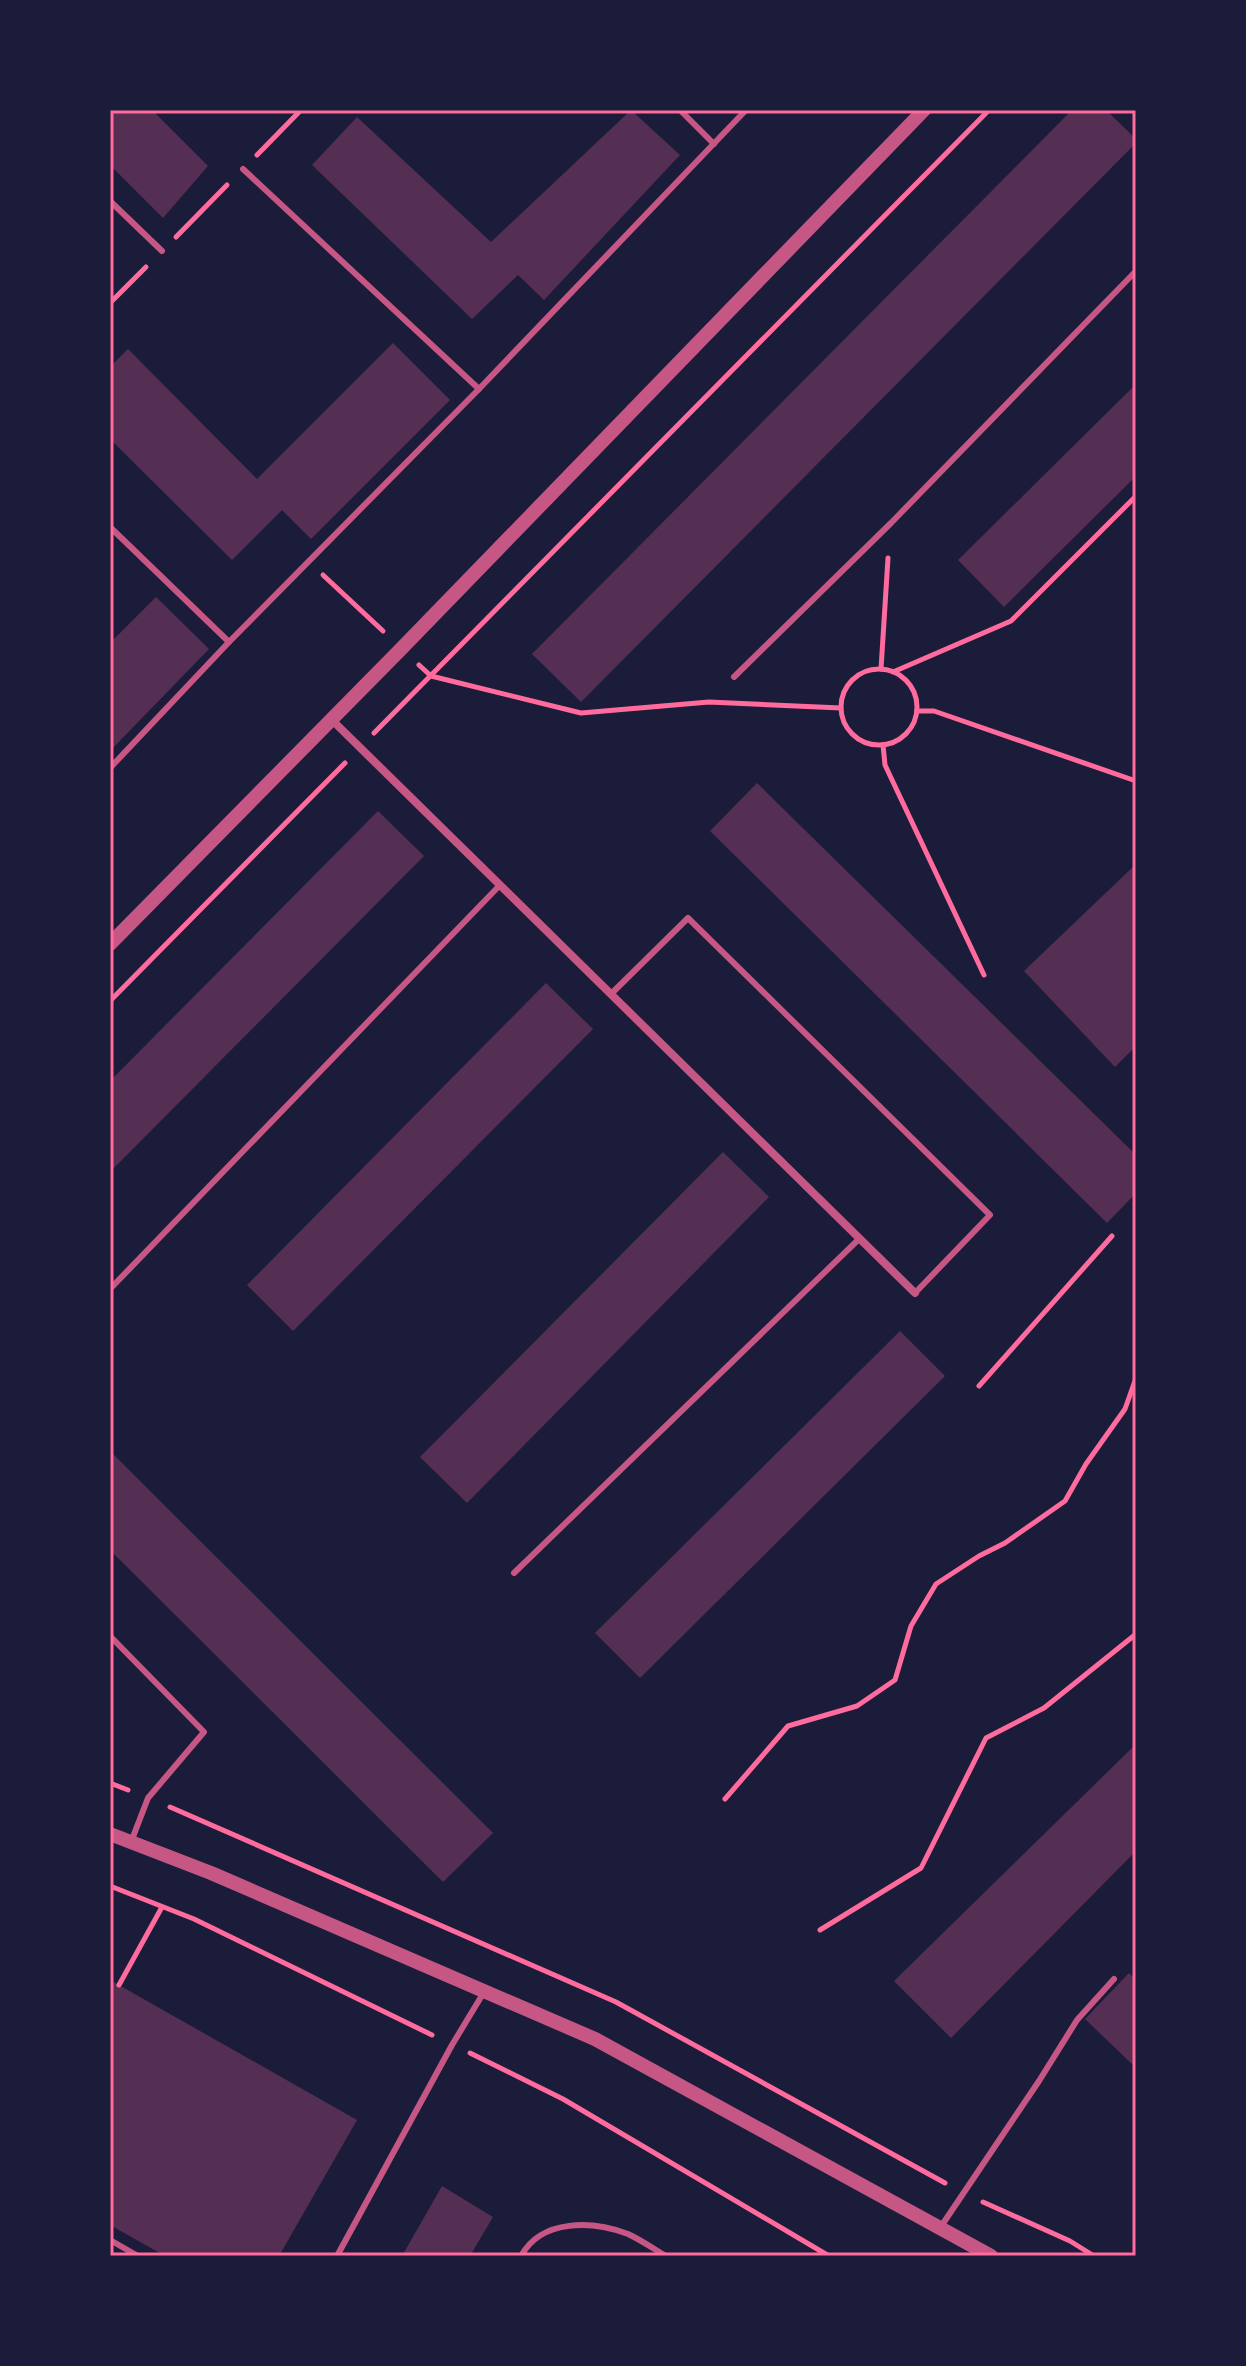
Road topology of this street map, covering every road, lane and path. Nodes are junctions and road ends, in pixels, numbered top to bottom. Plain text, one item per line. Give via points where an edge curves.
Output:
1 (301, 110) edge
2 (680, 110) edge
3 (746, 110) edge
4 (924, 110) edge
5 (989, 110) edge
6 (714, 144) junction
7 (243, 169) junction
8 (110, 201) edge
9 (162, 251) junction
10 (1136, 271) edge
11 (110, 303) edge
12 (479, 389) junction
13 (1136, 496) edge
14 (891, 523) junction
15 (110, 527) edge
16 (308, 562) junction
17 (229, 642) junction
18 (401, 649) junction
19 (881, 669) junction
20 (893, 672) junction
21 (431, 676) junction
22 (734, 677) dead end
23 (841, 708) junction
24 (917, 711) junction
25 (332, 720) junction
26 (883, 745) junction
27 (360, 747) junction
28 (110, 768) edge
29 (1136, 781) edge
30 (500, 885) junction
31 (110, 944) edge
32 (984, 975) dead end
33 (611, 994) junction
34 (110, 1001) edge
35 (1112, 1236) dead end
36 (859, 1239) junction
37 (110, 1289) edge
38 (915, 1293) joint
39 (1136, 1378) edge
40 (979, 1386) dead end
41 (514, 1573) dead end
42 (1136, 1634) edge
43 (110, 1636) edge
44 (110, 1783) edge
45 (148, 1798) junction
46 (725, 1799) dead end
47 (110, 1834) edge
48 (131, 1842) junction
49 (110, 1886) edge
50 (162, 1907) junction
51 (820, 1930) dead end
52 (1114, 1979) dead end
53 (119, 1985) dead end
54 (484, 1992) junction
55 (452, 2045) junction
56 (963, 2193) junction
57 (940, 2228) junction
58 (110, 2240) edge
59 (138, 2256) edge
60 (337, 2256) edge
61 (521, 2256) edge
62 (666, 2256) edge
63 (829, 2256) edge
64 (991, 2256) edge
65 (1094, 2256) edge

1 - 7 path
2 - 6 lane
3 - 6 lane
4 - 18 street
5 - 21 path
6 - 12 lane
7 - 9 path
7 - 12 lane
8 - 9 lane
9 - 11 path
10 - 14 lane
12 - 16 lane
13 - 20 path via 1011,621
14 - 19 path
14 - 22 lane
15 - 17 lane
16 - 17 lane
16 - 18 path
17 - 28 lane
18 - 21 path
18 - 25 street
19 - 20 path
19 - 23 path via 869,670 848,684
20 - 24 path via 912,687
21 - 23 path via 581,713 709,702
21 - 27 path
23 - 26 path via 859,739
24 - 26 path via 906,734
24 - 29 path via 934,711
25 - 27 street
25 - 31 street
26 - 32 path via 885,765
27 - 30 street
27 - 34 path
30 - 33 street
30 - 37 lane
33 - 36 street
33 - 38 lane via 688,918 923,1149 990,1215
35 - 40 path
36 - 38 street
36 - 41 lane
39 - 46 path via 1125,1409 1065,1501 936,1584 911,1626 895,1680 857,1706 788,1726
42 - 51 path via 1044,1708 986,1738 921,1868
43 - 45 lane via 204,1732
44 - 45 path
45 - 48 lane
45 - 56 path via 616,2002
47 - 48 street
48 - 54 street
49 - 50 path
50 - 53 path
50 - 55 path
52 - 56 lane via 1077,2020
54 - 55 lane
54 - 57 street via 595,2039
55 - 60 lane
55 - 63 path via 563,2099
56 - 57 lane
56 - 65 path
57 - 64 street
58 - 59 lane
61 - 62 lane via 553,2229 590,2225 632,2236

